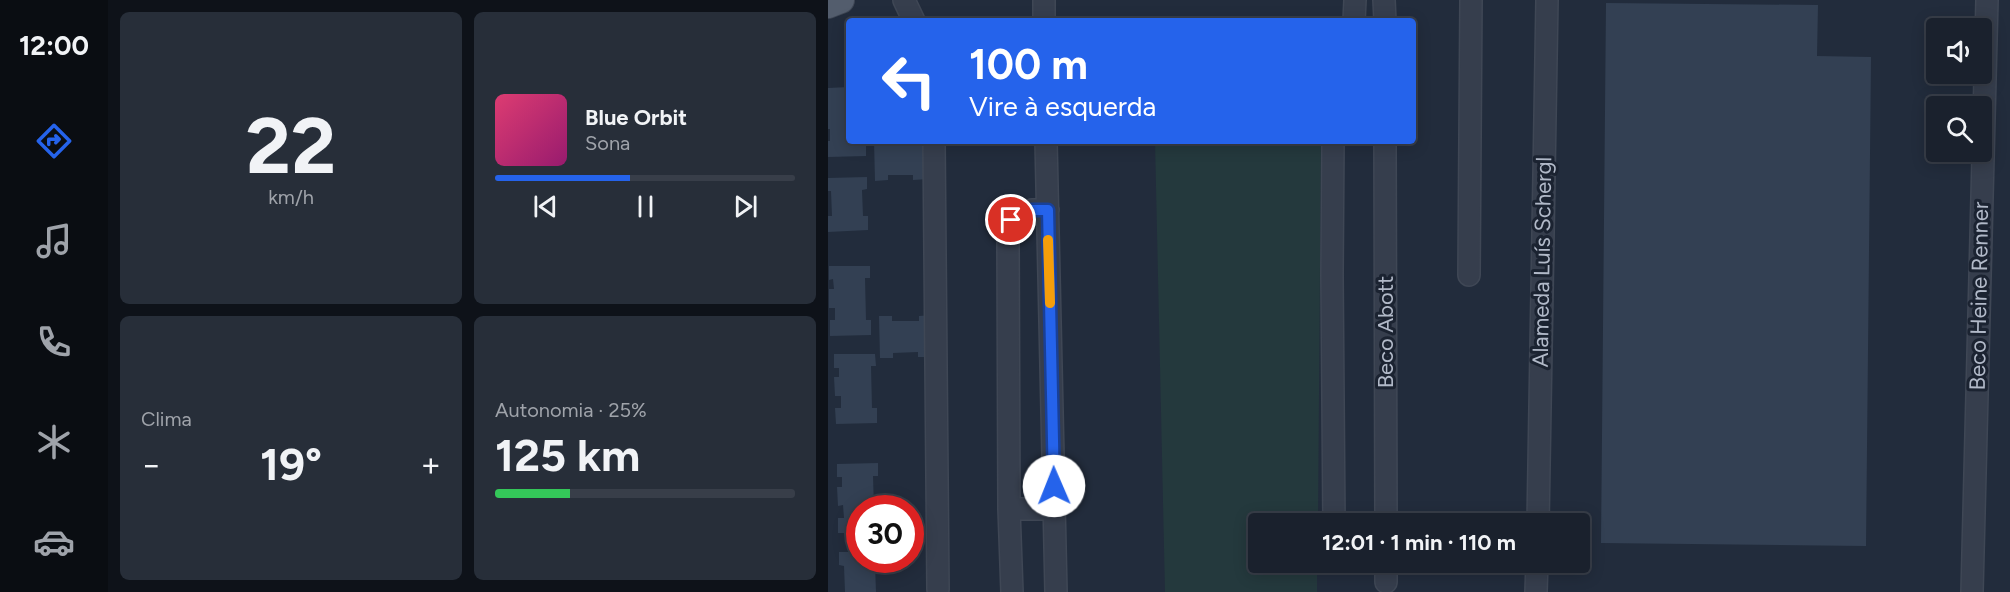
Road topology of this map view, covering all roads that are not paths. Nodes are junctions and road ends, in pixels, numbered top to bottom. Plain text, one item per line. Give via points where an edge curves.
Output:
1 (841, 0) edge
2 (904, 0) edge
3 (1044, 0) edge
4 (1356, 0) edge
5 (1384, 0) edge
6 (1471, 0) edge
7 (1547, 0) edge
8 (1987, 0) edge
9 (828, 5) edge
10 (913, 18) edge
11 (1044, 18) edge
12 (1354, 18) edge
13 (1385, 18) edge
14 (934, 144) edge
15 (1046, 144) edge
16 (1333, 144) edge
17 (1385, 144) edge
18 (1048, 210) junction
19 (1469, 275) dead end
20 (1009, 509) junction
21 (1054, 509) junction
22 (1334, 513) edge
23 (1386, 513) edge
24 (1538, 513) edge
25 (1537, 573) edge
26 (938, 589) dead end
27 (1012, 592) edge
28 (1056, 592) edge
29 (1536, 592) edge
30 (1972, 592) edge

1 - 9 main road
2 - 10 street
3 - 11 street
4 - 12 street
5 - 13 street
6 - 19 street
7 - 24 street, Alameda Luís Schergl
8 - 30 street, Beco Heine Renner
14 - 26 street
15 - 18 street
16 - 22 street
17 - 23 street, Beco Abott
18 - 20 street via 1032,210 1011,220 1008,238
18 - 21 street
20 - 21 street
20 - 27 street
21 - 28 street
25 - 29 street

